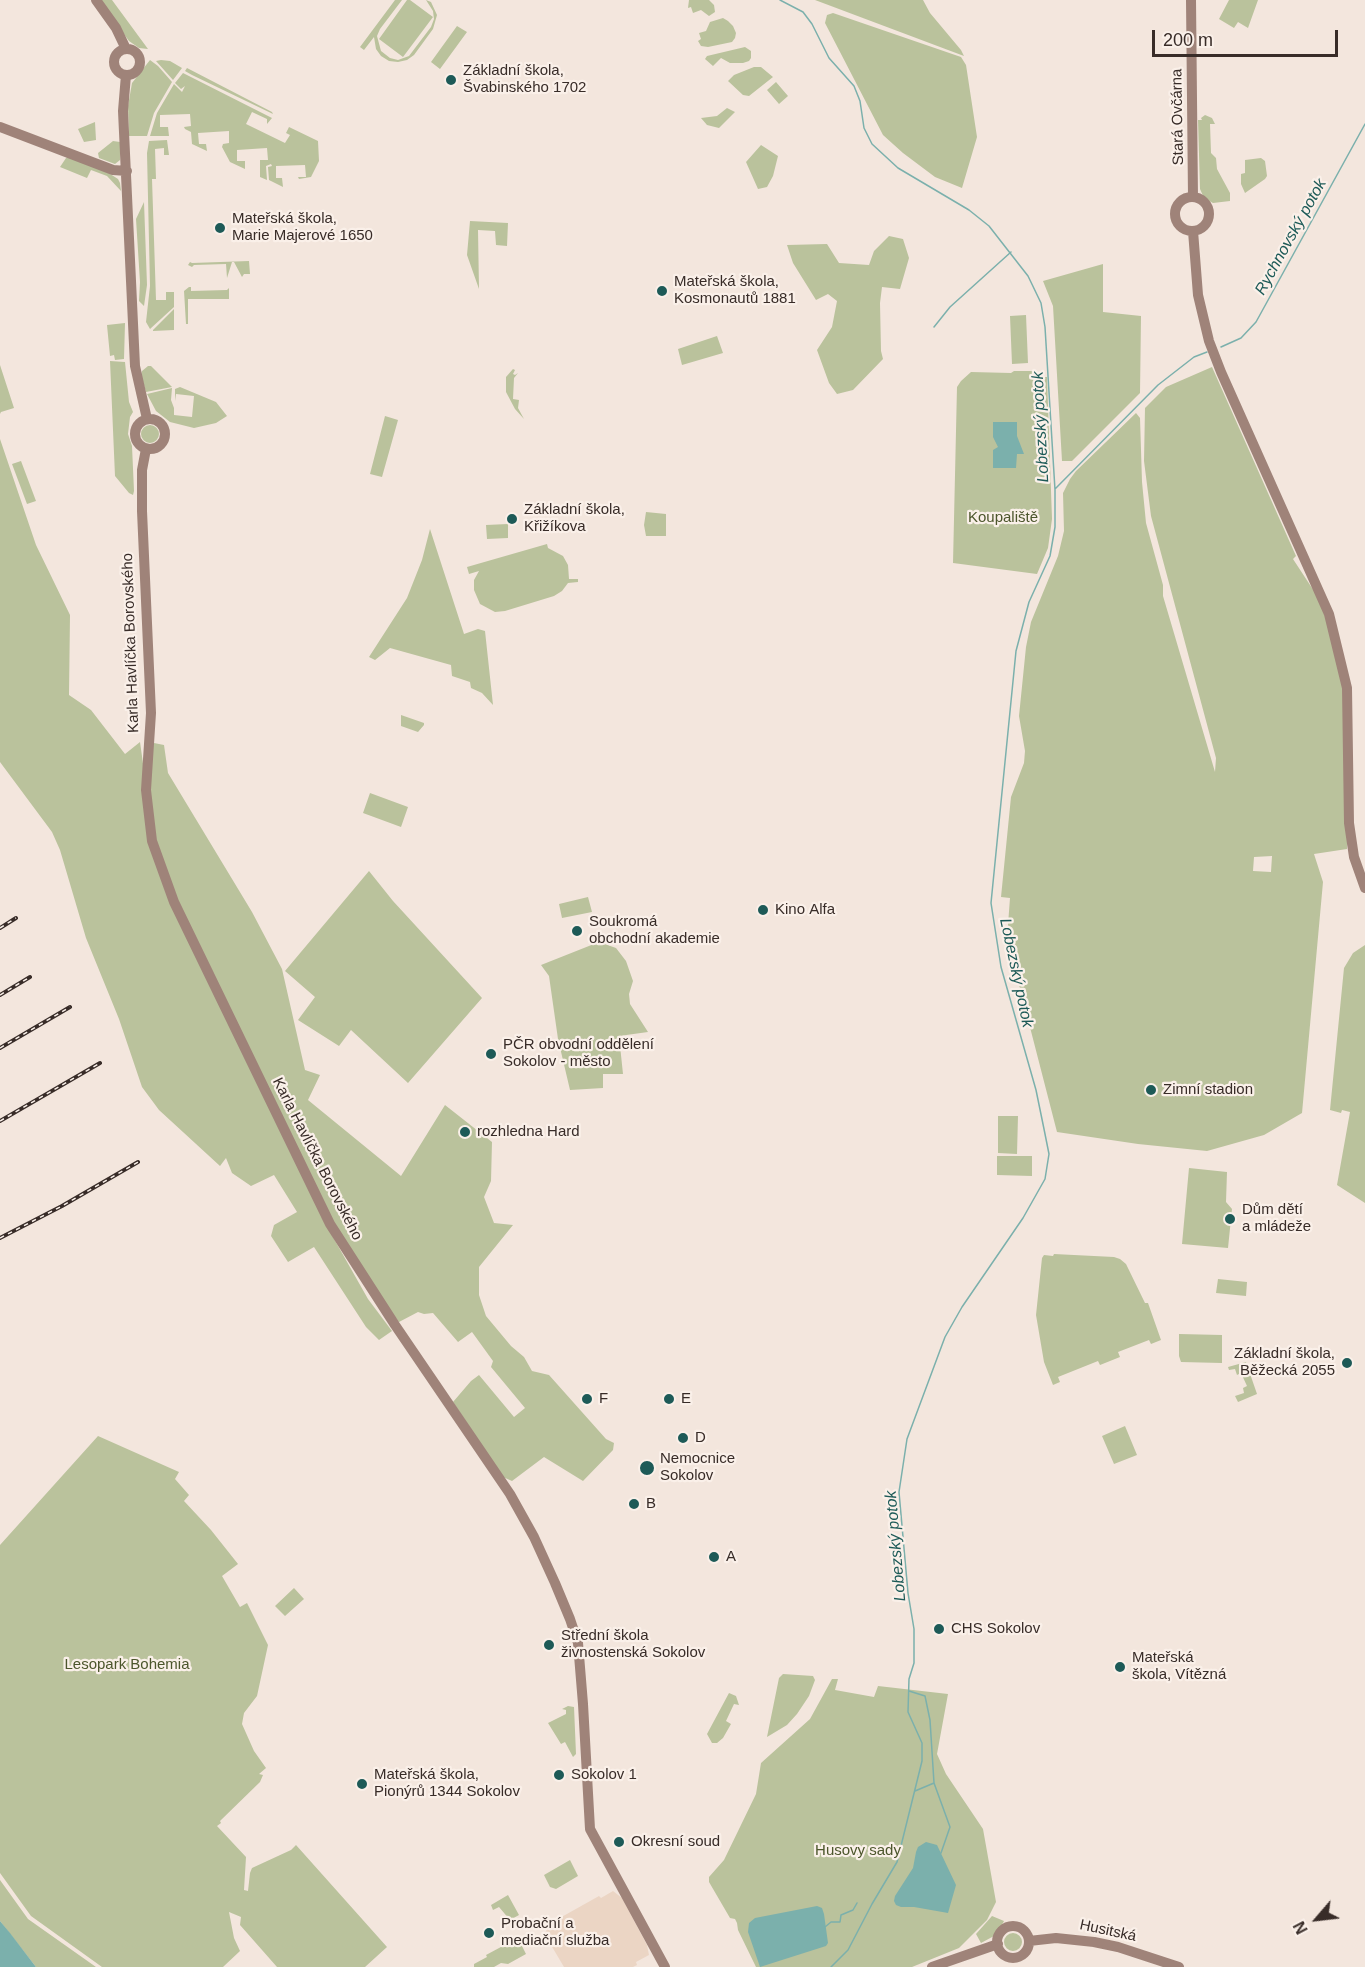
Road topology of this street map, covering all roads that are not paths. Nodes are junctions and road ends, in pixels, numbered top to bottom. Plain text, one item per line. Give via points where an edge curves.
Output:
1 (96, 0) edge
2 (1191, 0) edge
3 (126, 49) junction
4 (126, 75) junction
5 (0, 127) edge
6 (127, 171) junction
7 (1193, 197) junction
8 (1193, 231) junction
9 (147, 419) junction
10 (146, 449) junction
11 (1365, 888) edge
12 (1029, 1941) junction
13 (998, 1944) junction
14 (665, 1967) edge
15 (932, 1967) edge
16 (1179, 1967) edge

1 - 3 street
2 - 7 street, Stará Ovčárna
3 - 4 street via 115,60 116,68
3 - 4 street via 137,53 140,63 134,73
4 - 6 street via 123,111
5 - 6 street via 113,170
6 - 9 street via 135,366
7 - 8 street via 1204,202 1209,214 1204,226
7 - 8 street via 1181,201 1176,214 1182,227
8 - 11 street via 1198,296 1209,341 1329,614 1347,688 1349,823 1354,857
9 - 10 street via 135,433 137,442
9 - 10 street via 160,422 165,435 159,447
10 - 14 street, Karla Havlíčka Borovského via 141,470 151,713 146,790 152,841 174,902 330,1224 510,1494 555,1583 578,1643 590,1829
12 - 13 street via 1025,1952 1015,1958 1003,1954
12 - 13 street via 1024,1930 1012,1926 1001,1931
12 - 16 street, Husitská via 1088,1941
13 - 15 street

